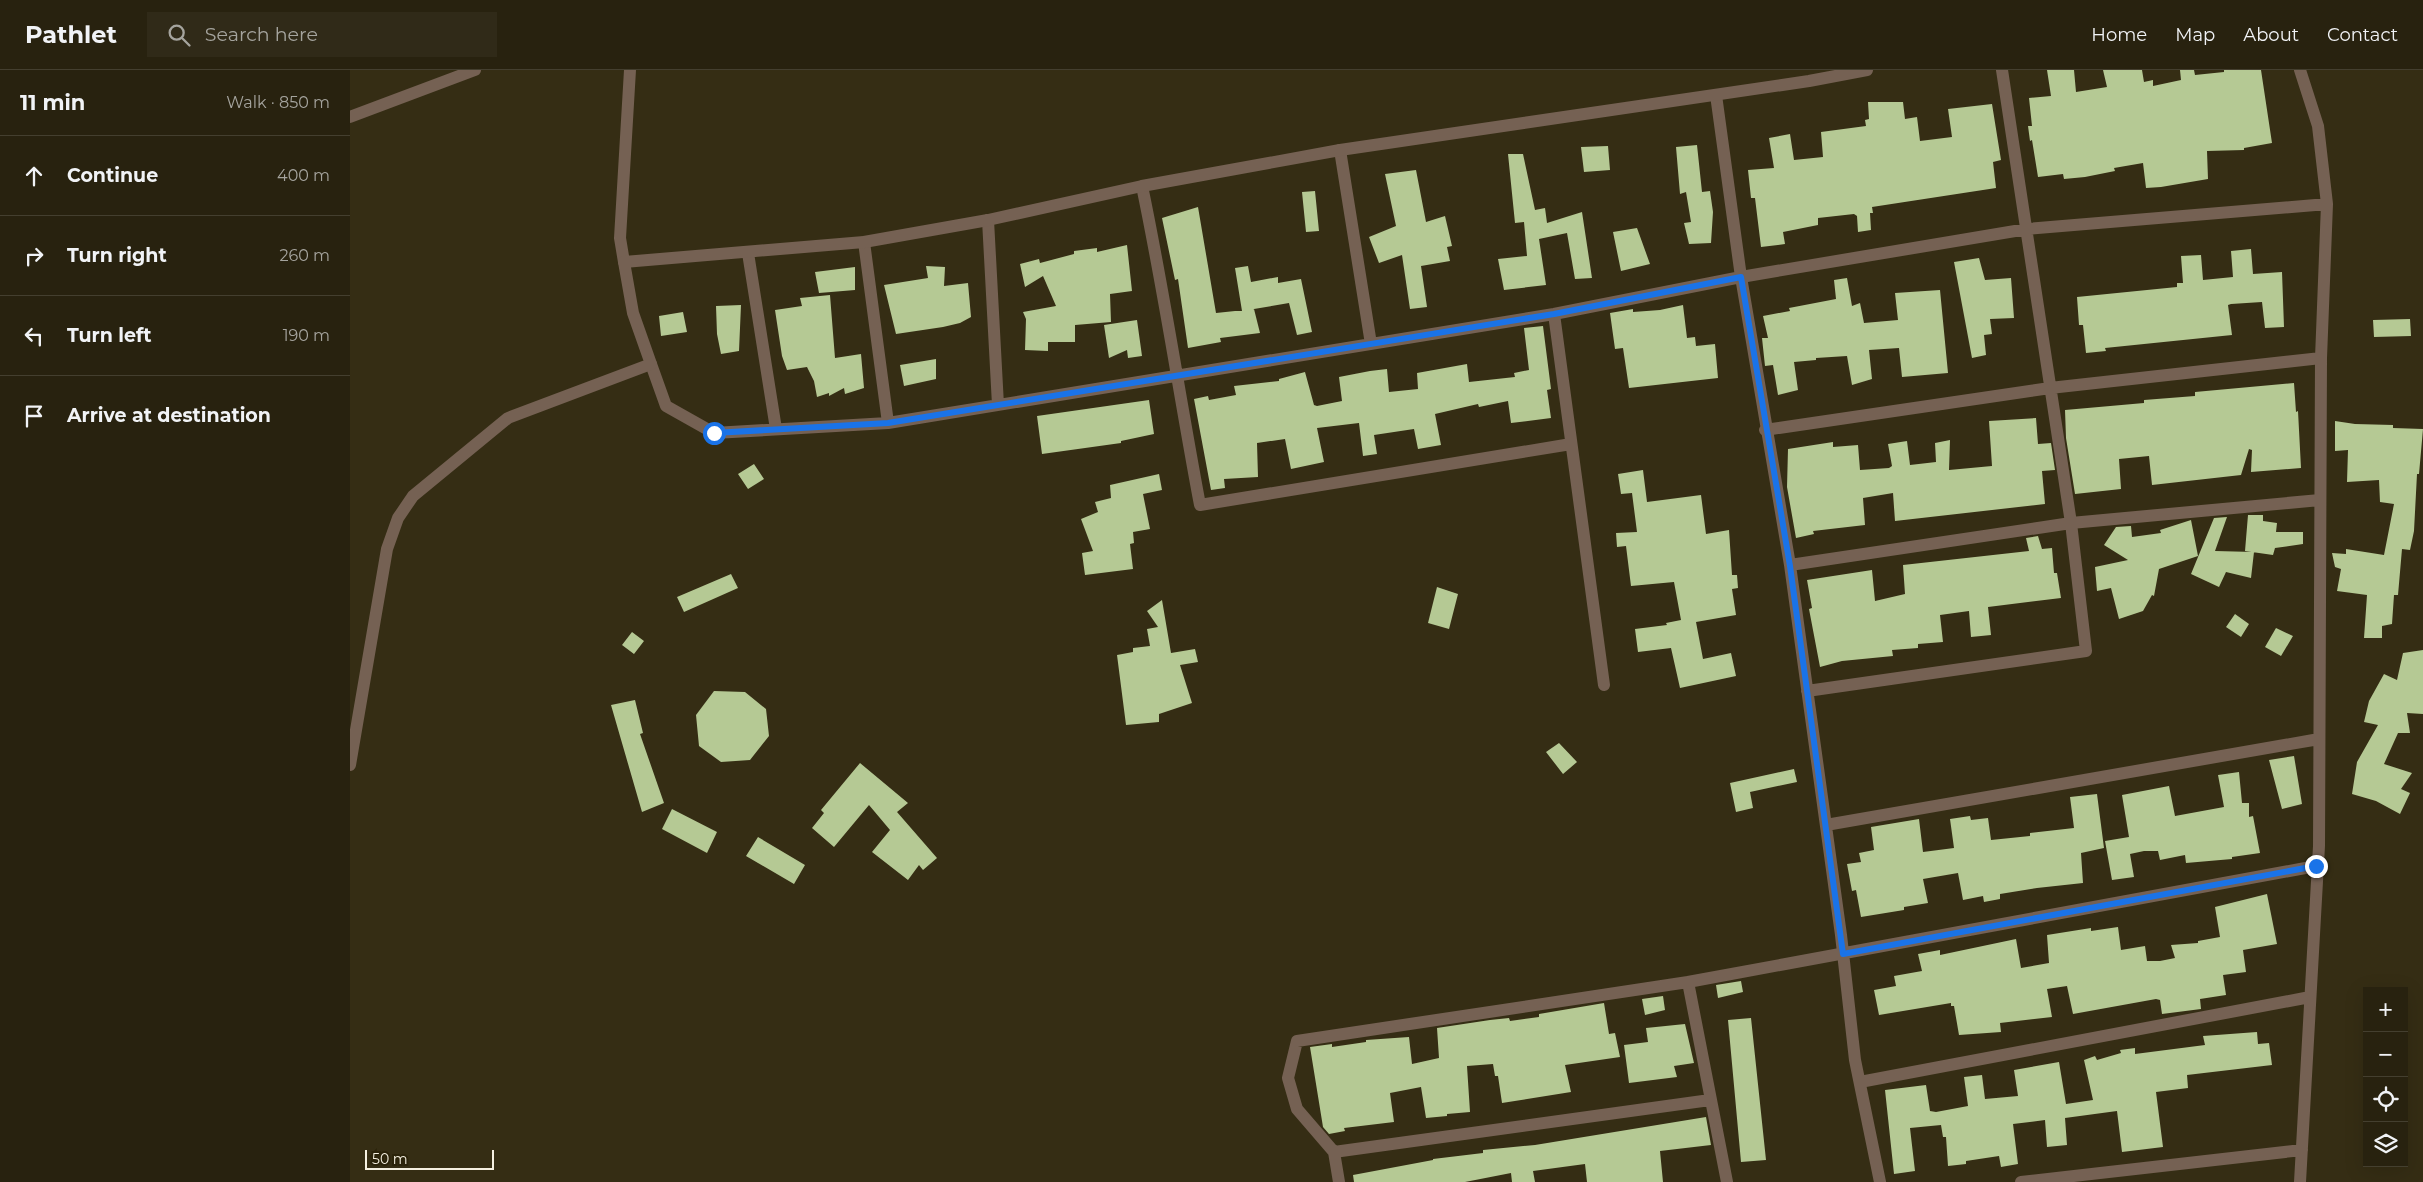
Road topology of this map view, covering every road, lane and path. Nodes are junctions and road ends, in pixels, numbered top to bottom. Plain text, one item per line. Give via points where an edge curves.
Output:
1 (630, 70) edge
2 (1866, 70) edge
3 (2002, 70) edge
4 (2300, 70) edge
5 (471, 71) edge
6 (1716, 95) junction
7 (350, 117) edge
8 (1340, 150) junction
9 (1142, 186) junction
10 (2327, 204) junction
11 (988, 220) junction
12 (2027, 229) junction
13 (864, 242) junction
14 (748, 253) junction
15 (624, 262) junction
16 (1741, 277) junction
17 (1554, 314) junction
18 (1371, 344) junction
19 (2321, 358) junction
20 (651, 364) junction
21 (1175, 374) junction
22 (2050, 388) junction
23 (998, 405) junction
24 (888, 423) junction
25 (776, 429) junction
26 (1765, 430) junction
27 (1571, 444) junction
28 (2320, 500) junction
29 (2071, 523) junction
30 (1790, 566) junction
31 (1604, 685) dead end
32 (1807, 692) junction
33 (2319, 739) junction
34 (350, 765) edge
35 (1826, 825) junction
36 (2316, 866) junction
37 (1843, 954) junction
38 (1688, 982) junction
39 (2310, 997) junction
40 (1860, 1082) junction
41 (1710, 1100) junction
42 (2302, 1150) junction
43 (1334, 1152) junction
44 (1339, 1182) edge
45 (1727, 1182) edge
46 (1880, 1182) edge
47 (2021, 1182) edge
48 (2300, 1182) edge

1 - 15 street via 620,238
2 - 6 street
3 - 12 street
4 - 10 street via 2318,126
5 - 7 street
6 - 8 street
6 - 16 street
8 - 9 street
8 - 18 street
9 - 11 street
9 - 21 street via 1160,272
10 - 12 street
10 - 19 street
11 - 13 street
11 - 23 street
12 - 16 street
12 - 22 street
13 - 14 street
13 - 24 street
14 - 15 street
14 - 25 street
15 - 20 street via 633,313
16 - 17 street
16 - 26 street
17 - 18 street
17 - 27 street
18 - 21 street
19 - 22 street
19 - 28 street
20 - 25 street via 666,406 714,433
20 - 34 street via 508,418 413,496 398,518 387,549
21 - 23 street
21 - 27 street via 1200,505
22 - 26 street
22 - 29 street
23 - 24 street
24 - 25 street
26 - 30 street
27 - 31 street
28 - 29 street
28 - 33 street
29 - 30 street
29 - 32 street via 2086,651
30 - 32 street
32 - 35 street
33 - 35 street
33 - 36 street
35 - 37 street
36 - 37 street
36 - 39 street
37 - 38 street
37 - 40 street
38 - 41 street
38 - 43 street via 1297,1041 1288,1078 1297,1109
39 - 40 street
39 - 42 street
40 - 46 street
41 - 43 street
41 - 45 street
42 - 47 street
42 - 48 street
43 - 44 street

